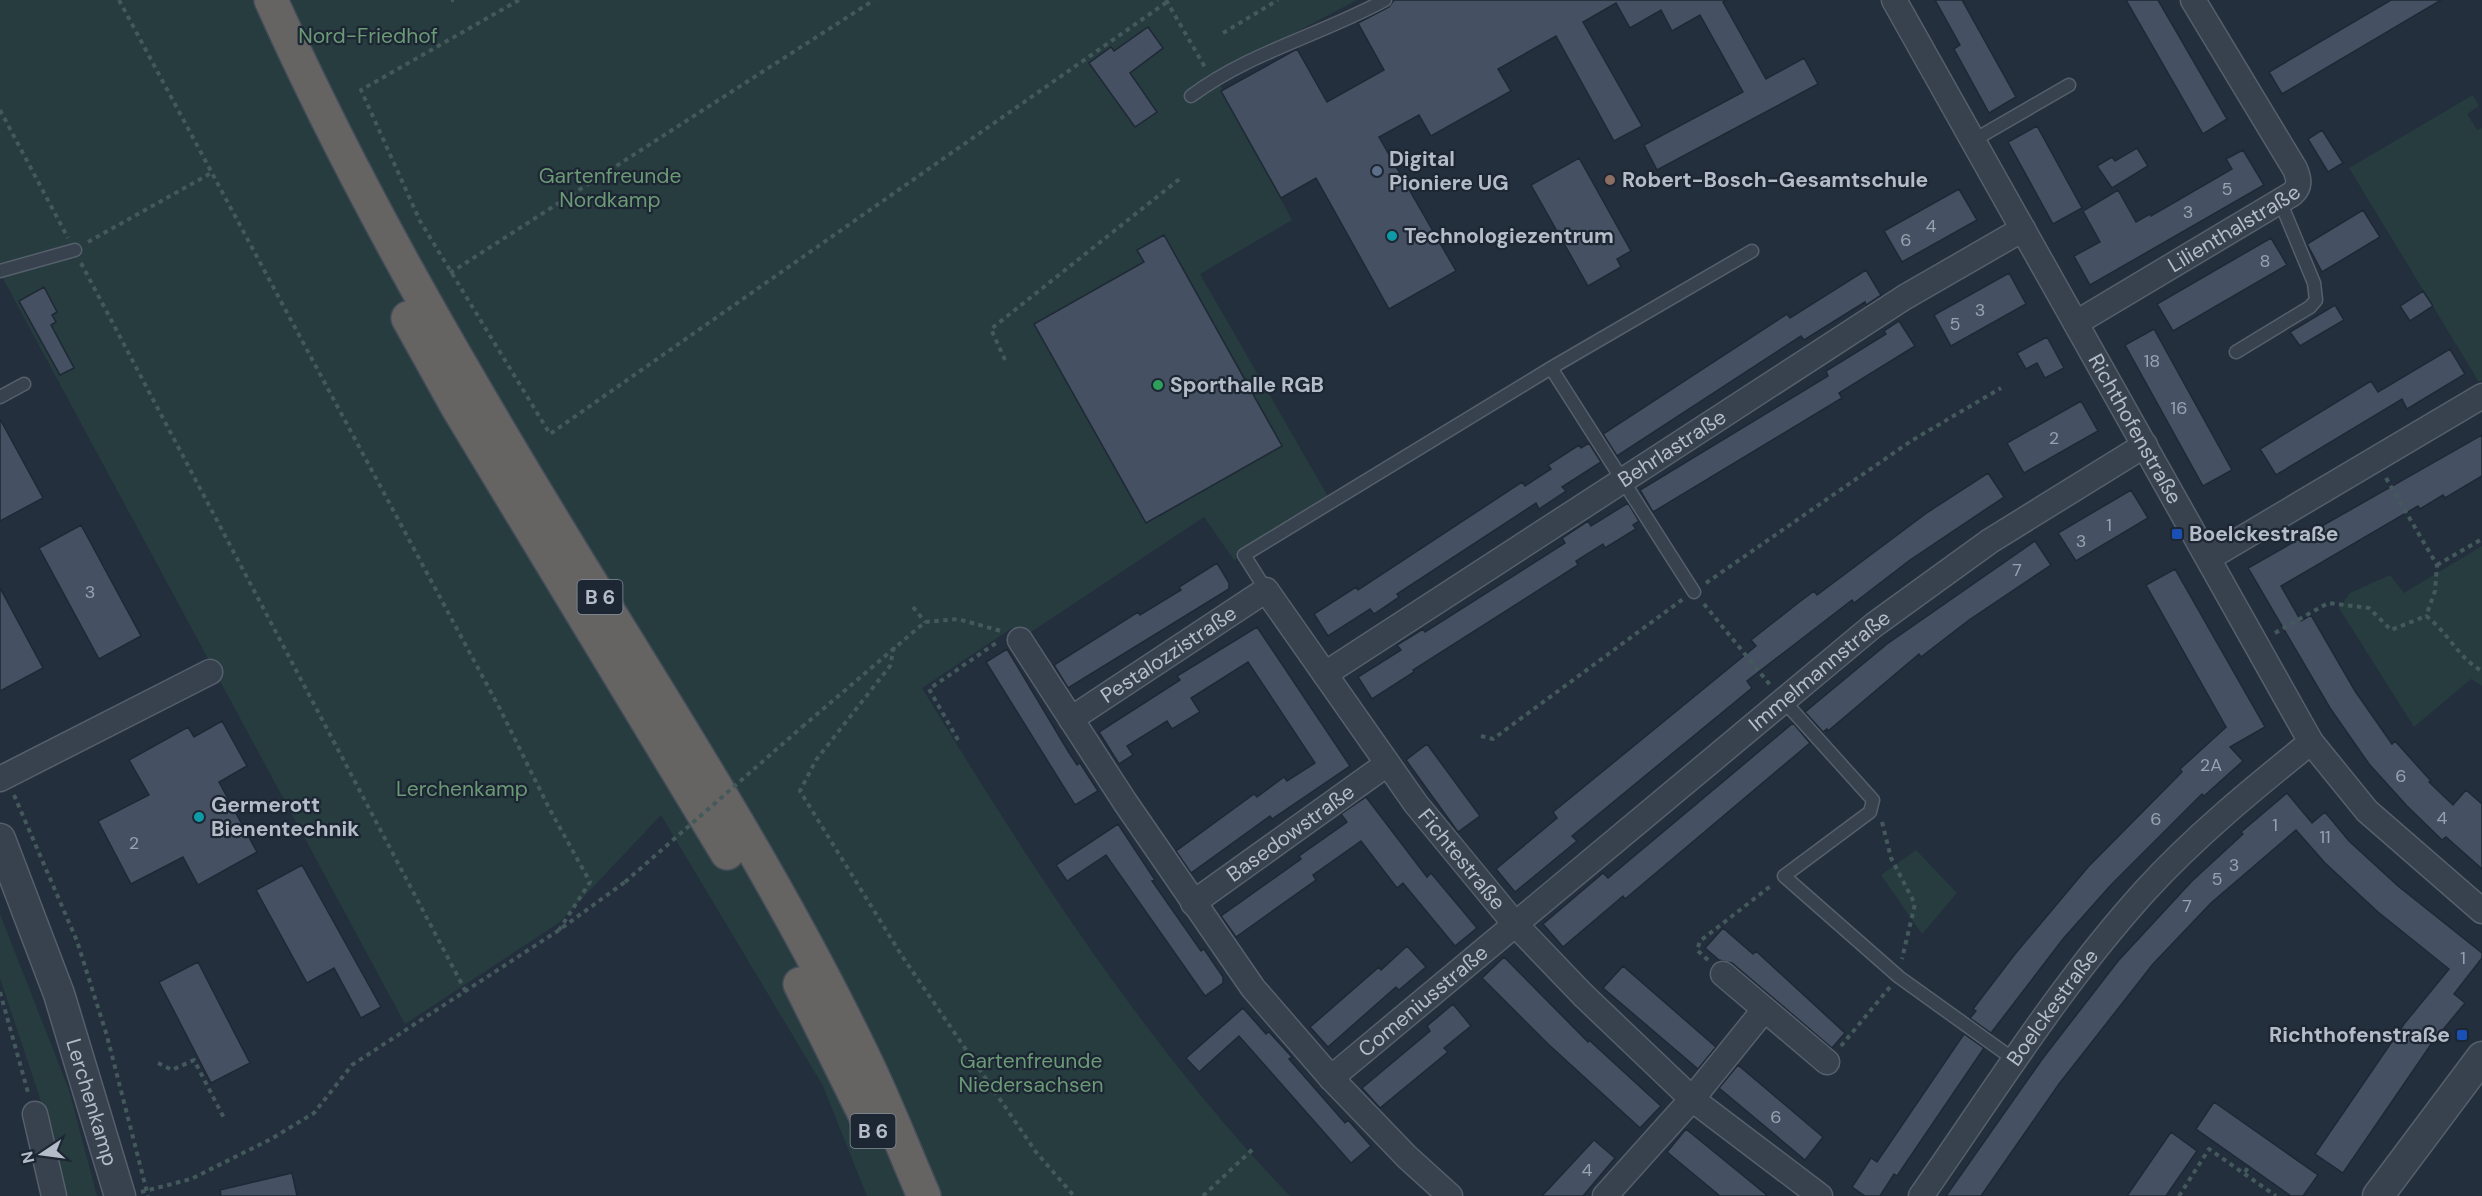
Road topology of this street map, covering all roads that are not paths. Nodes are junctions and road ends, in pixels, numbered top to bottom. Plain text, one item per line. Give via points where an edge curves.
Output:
1 (247, 0) edge
2 (272, 0) edge
3 (1384, 0) edge
4 (1894, 0) edge
5 (2193, 0) edge
6 (2068, 85) dead end
7 (1191, 96) dead end
8 (1974, 140) junction
9 (2280, 201) junction
10 (2023, 229) junction
11 (75, 250) road end
12 (1752, 251) dead end
13 (0, 271) edge
14 (2076, 323) junction
15 (2236, 352) dead end
16 (1551, 368) junction
17 (24, 384) dead end
18 (2482, 396) edge
19 (0, 397) edge
20 (2145, 445) junction
21 (1623, 479) junction
22 (2209, 558) junction
23 (1266, 590) junction
24 (1694, 592) road end
25 (1015, 637) road end
26 (210, 672) dead end
27 (1325, 674) junction
28 (1783, 700) junction
29 (1071, 719) junction
30 (2311, 742) junction
31 (1387, 764) junction
32 (3, 777) edge
33 (0, 839) edge
34 (1194, 903) junction
35 (2482, 911) edge
36 (1515, 924) junction
37 (1723, 974) road end
38 (1764, 1010) junction
39 (2482, 1057) edge
40 (2016, 1061) junction
41 (1827, 1062) road end
42 (1331, 1078) junction
43 (1692, 1099) junction
44 (35, 1114) road end
45 (138, 1194) edge
46 (54, 1196) edge
47 (899, 1196) edge
48 (924, 1196) edge
49 (1450, 1196) edge
50 (1605, 1196) edge
51 (1820, 1196) edge
52 (1921, 1196) edge
53 (2378, 1196) edge

1 - 47 highway, B 6 via 315,145 403,310 693,793 781,948 867,1118
2 - 48 highway, B 6 via 336,135 423,299 714,783 801,938 864,1057
3 - 7 lane via 1353,17 1281,45 1212,80
4 - 8 street, Richthofenstraße
5 - 9 street, Lilienthalstraße via 2298,176 2298,187
6 - 8 lane
8 - 10 street, Richthofenstraße
9 - 14 street, Lilienthalstraße
9 - 15 lane via 2314,283 2316,300
10 - 14 street, Richthofenstraße
10 - 21 street, Behrlastraße via 1905,297
11 - 13 lane
12 - 16 lane
14 - 20 street, Richthofenstraße
16 - 21 lane
16 - 23 lane via 1244,555
17 - 19 lane
18 - 22 street
20 - 22 street, Richthofenstraße
20 - 28 street, Immelmannstraße via 2038,509 1946,571
21 - 24 lane
21 - 27 street, Behrlastraße
22 - 30 street, Richthofenstraße
23 - 27 street, Fichtestraße
23 - 29 street, Pestalozzistraße
25 - 29 street
26 - 32 street
27 - 31 street, Fichtestraße
28 - 36 street, Immelmannstraße
28 - 40 lane via 1873,800 1870,812 1784,876 1899,977
29 - 34 street
30 - 35 street, Richthofenstraße via 2367,811
30 - 40 street, Boelckestraße via 2263,780 2147,889 2085,963
31 - 34 street, Basedowstraße
31 - 36 street, Fichtestraße
33 - 45 street, Lerchenkamp
34 - 42 street via 1253,988
36 - 42 street, Comeniusstraße
36 - 43 street, Fichtestraße
37 - 38 street
38 - 41 street
38 - 43 street
39 - 53 street
40 - 52 street, Boelckestraße
42 - 49 street
43 - 50 street
43 - 51 street, Fichtestraße
44 - 46 street

